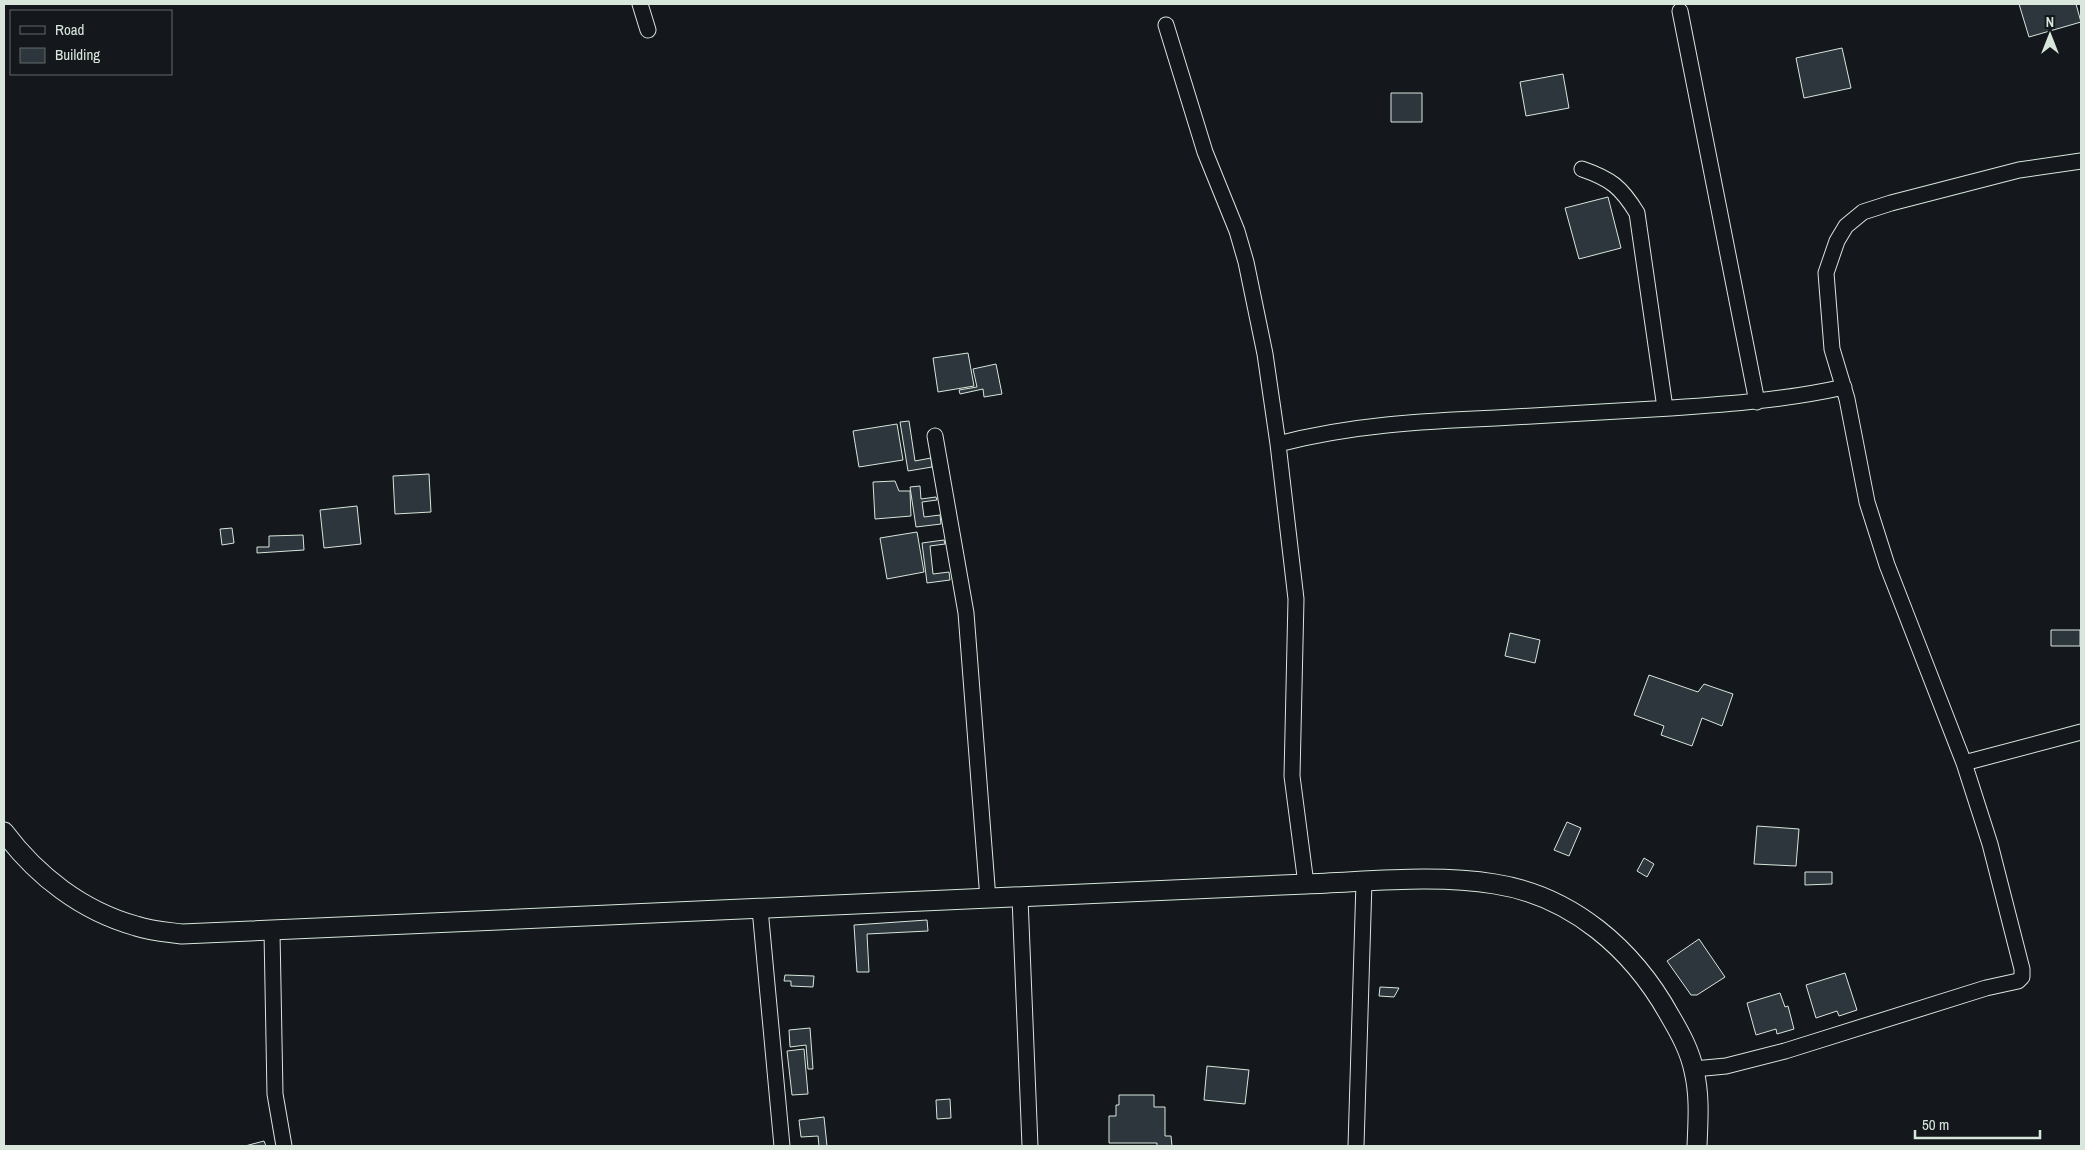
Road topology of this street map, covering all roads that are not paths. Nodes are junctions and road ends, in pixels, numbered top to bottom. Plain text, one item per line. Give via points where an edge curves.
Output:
1 (640, 4) edge
2 (1680, 10) dead end
3 (1166, 25) dead end
4 (648, 30) dead end
5 (2081, 161) edge
6 (1582, 169) dead end
7 (1844, 387) junction
8 (1757, 402) junction
9 (1665, 408) junction
10 (935, 436) dead end
11 (1278, 444) junction
12 (2081, 732) edge
13 (1964, 763) junction
14 (4, 832) edge
15 (1364, 882) junction
16 (1306, 884) junction
17 (1020, 898) junction
18 (988, 899) junction
19 (760, 909) junction
20 (272, 932) junction
21 (1694, 1069) junction
22 (284, 1146) edge
23 (782, 1146) edge
24 (1030, 1146) edge
25 (1356, 1146) edge
26 (1697, 1146) edge

1 - 4 street
2 - 8 street
3 - 11 street via 1205,152 1246,262 1265,354
5 - 7 street via 2019,170 1891,203 1863,212 1846,226 1826,272 1832,349
6 - 9 street via 1606,177 1625,193 1637,213
7 - 8 street
7 - 13 street via 1867,502 1887,565
8 - 9 street
9 - 11 street via 1408,422 1322,433
10 - 18 street via 966,613
11 - 16 street via 1296,599 1292,776
12 - 13 street
13 - 21 street via 1990,844 2022,977 2018,981 1978,990 1785,1050 1726,1066
14 - 20 street via 21,855 55,886 94,910 137,926 182,934
15 - 16 street
15 - 21 street via 1496,884 1539,896 1567,909 1598,929 1632,962 1669,1014
15 - 25 street
16 - 17 street
17 - 18 street
17 - 24 street
18 - 19 street
19 - 20 street
19 - 23 street
20 - 22 street via 275,1094
21 - 26 street via 1698,1100

